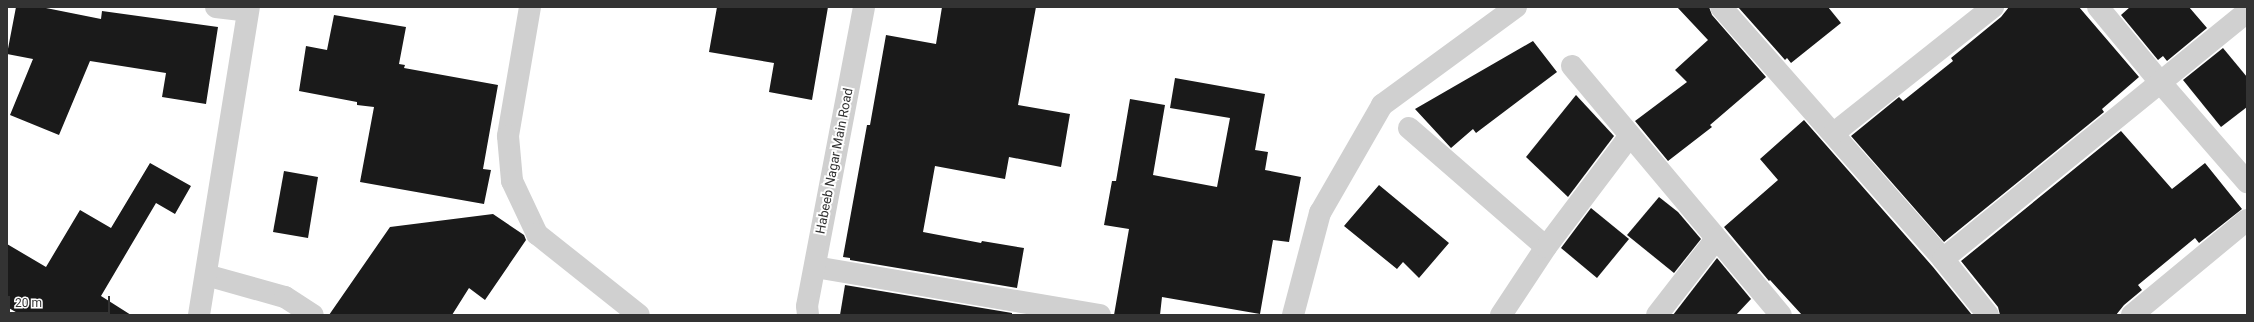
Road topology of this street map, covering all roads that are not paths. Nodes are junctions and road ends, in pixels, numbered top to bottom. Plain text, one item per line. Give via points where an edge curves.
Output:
1 (216, 7) edge
2 (530, 7) edge
3 (864, 7) edge
4 (1516, 7) edge
5 (1993, 7) edge
6 (2098, 7) edge
7 (1723, 8) edge
8 (249, 9) edge
9 (2247, 12) edge
10 (1572, 66) dead end
11 (2160, 82) junction
12 (1409, 128) dead end
13 (1834, 134) junction
14 (1629, 136) junction
15 (2247, 182) edge
16 (2247, 220) edge
17 (1716, 239) junction
18 (1546, 247) junction
19 (1943, 259) junction
20 (815, 267) junction
21 (206, 275) junction
22 (805, 312) edge
23 (199, 315) edge
24 (313, 315) edge
25 (639, 315) edge
26 (1100, 315) edge
27 (1293, 315) edge
28 (1501, 315) edge
29 (1658, 315) edge
30 (1781, 315) edge
31 (1988, 315) edge
32 (2132, 315) edge

1 - 8 street
2 - 25 street via 508,136 512,181 537,234
3 - 20 street, Habeeb Nagar Main Road
4 - 27 street via 1382,105 1320,212
5 - 13 street
6 - 11 street
7 - 13 street
8 - 21 street
9 - 11 street
10 - 14 street
11 - 15 street
11 - 19 street
12 - 18 street
13 - 19 street
14 - 17 street
14 - 18 street
16 - 32 street
17 - 29 street
17 - 30 street
18 - 28 street
19 - 31 street
20 - 22 street, Habeeb Nagar Main Road
20 - 26 street
21 - 23 street
21 - 24 street via 285,296

